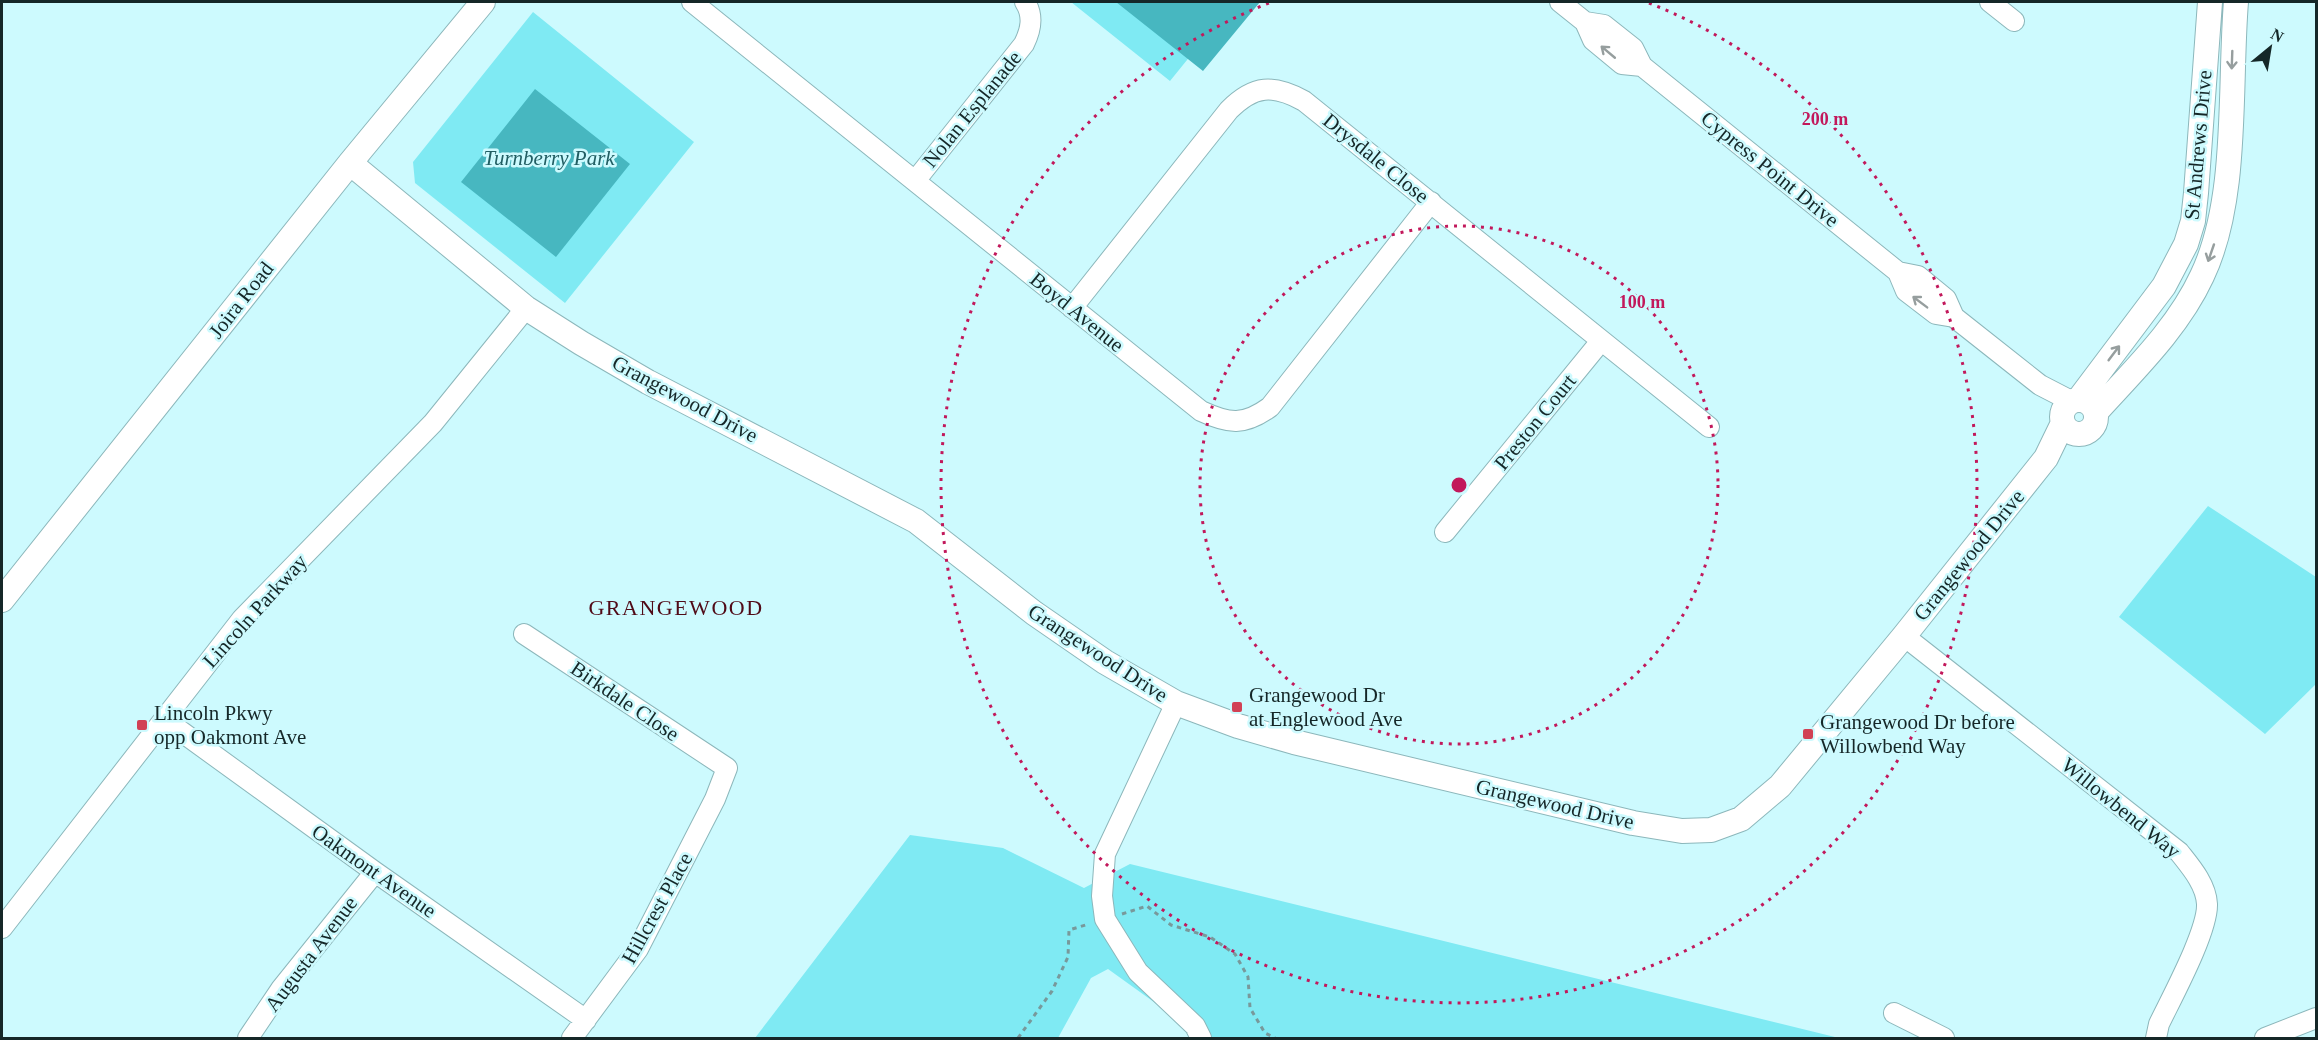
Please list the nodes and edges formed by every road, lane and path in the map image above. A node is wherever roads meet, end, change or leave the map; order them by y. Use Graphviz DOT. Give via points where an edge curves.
graph roads {
  1 [pos="483,2"];
  2 [pos="692,2"];
  3 [pos="1025,2"];
  4 [pos="1560,2"];
  5 [pos="1990,2"];
  6 [pos="2210,2"];
  7 [pos="2236,2"];
  8 [pos="2014,21"];
  9 [pos="350,163"];
  10 [pos="915,180"];
  11 [pos="1431,202"];
  12 [pos="526,308"];
  13 [pos="1072,308"];
  14 [pos="1601,341"];
  15 [pos="2075,414"];
  16 [pos="1709,427"];
  17 [pos="1445,532"];
  18 [pos="2,600"];
  19 [pos="524,634"];
  20 [pos="1904,636"];
  21 [pos="1176,703"];
  22 [pos="165,719"];
  23 [pos="727,768"];
  24 [pos="375,872"];
  25 [pos="2,928"];
  26 [pos="1894,1013"];
  27 [pos="2316,1017"];
  28 [pos="586,1020"];
  29 [pos="248,1038"];
  30 [pos="572,1038"];
  31 [pos="1201,1038"];
  32 [pos="1944,1038"];
  33 [pos="2156,1038"];
  34 [pos="2265,1038"];
  1 -- 9 [label="street, Joira Road"];
  2 -- 10 [label="street, Boyd Avenue"];
  3 -- 10 [label="street, Nolan Esplanade" via="1031,18 1024,44"];
  4 -- 15 [label="street, Cypress Point Drive" via="1585,22 1604,25 1612,31 1633,48 1642,66 1898,272 1918,276 1946,299 1954,317"];
  5 -- 8 [label="street"];
  15 -- 6 [label="street, St Andrews Drive, one-way" via="2164,286 2186,244 2196,194"];
  7 -- 15 [label="street, St Andrews Drive, one-way" via="2225,192 2212,253 2174,323"];
  9 -- 12 [label="street, Grangewood Drive"];
  9 -- 18 [label="street, Joira Road"];
  10 -- 13 [label="street, Boyd Avenue"];
  11 -- 13 [label="street, Drysdale Close" via="1304,101 1289,93 1263,89 1250,93 1229,110"];
  11 -- 13 [label="street, Boyd Avenue" via="1270,407 1255,417 1237,422 1201,411"];
  11 -- 14 [label="street, Drysdale Close"];
  12 -- 21 [label="street, Grangewood Drive" via="648,382 916,521 1078,644"];
  12 -- 22 [label="street, Lincoln Parkway" via="433,423 242,619"];
  14 -- 16 [label="street, Drysdale Close"];
  14 -- 17 [label="street, Preston Court"];
  15 -- 20 [label="street, Grangewood Drive" via="2046,458"];
  19 -- 23 [label="street, Birkdale Close"];
  20 -- 21 [label="street, Grangewood Drive" via="1780,786 1741,819 1711,830 1682,831 1634,823 1294,742"];
  20 -- 33 [label="street, Willowbend Way" via="2179,852 2197,875 2207,903 2202,930"];
  21 -- 31 [label="street" via="1105,854 1101,896 1105,919 1138,972 1195,1026"];
  22 -- 24 [label="street, Oakmont Avenue"];
  22 -- 25 [label="street, Lincoln Parkway"];
  23 -- 28 [label="street, Hillcrest Place" via="638,949"];
  24 -- 28 [label="street, Oakmont Avenue"];
  24 -- 29 [label="street, Augusta Avenue" via="281,989"];
  26 -- 32 [label="street"];
  27 -- 34 [label="street"];
  28 -- 30 [label="street, Hillcrest Place"];
}
